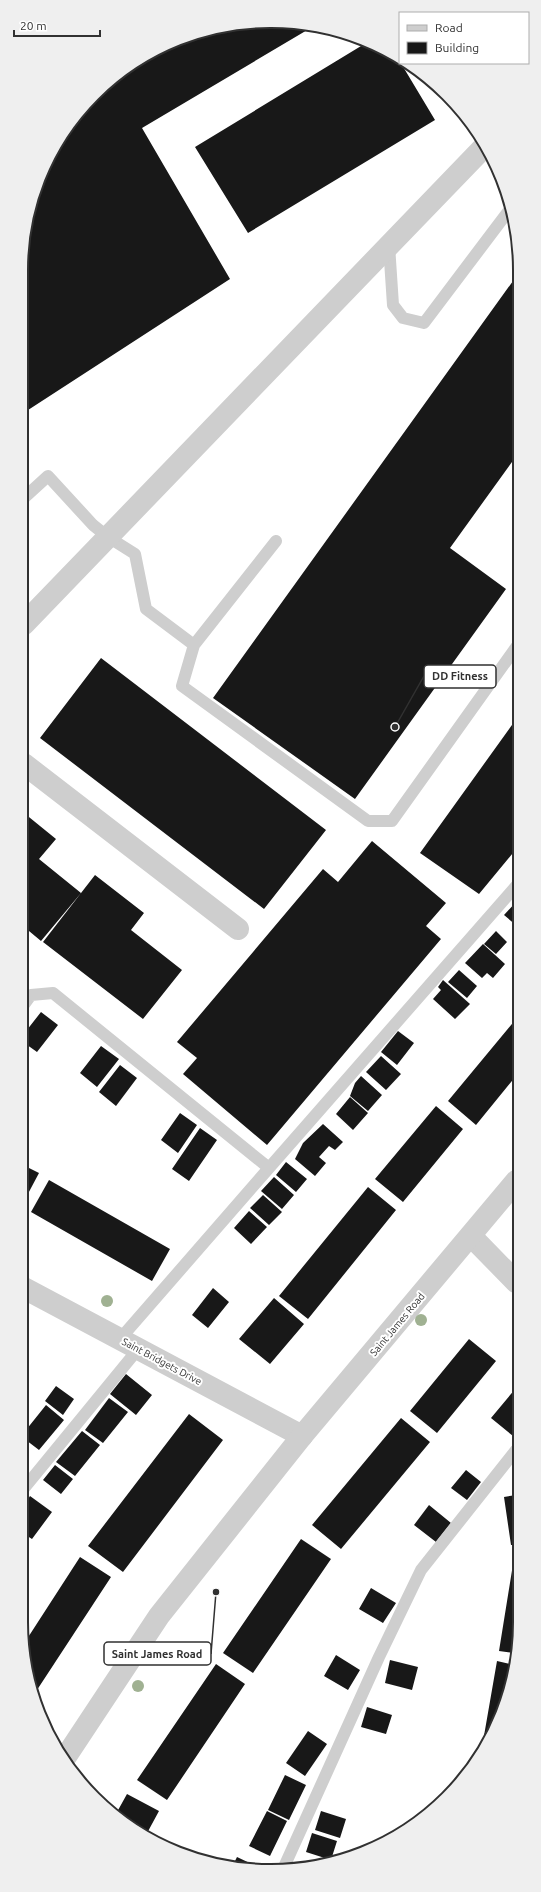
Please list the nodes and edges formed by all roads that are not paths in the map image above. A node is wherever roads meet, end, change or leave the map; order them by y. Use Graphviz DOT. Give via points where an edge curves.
graph roads {
  1 [pos="481,150"];
  2 [pos="506,214"];
  3 [pos="389,246"];
  4 [pos="28,494"];
  5 [pos="108,537"];
  6 [pos="276,541"];
  7 [pos="28,620"];
  8 [pos="194,644"];
  9 [pos="513,652"];
  10 [pos="28,767"];
  11 [pos="513,890"];
  12 [pos="238,929"];
  13 [pos="28,999"];
  14 [pos="269,1168"];
  15 [pos="513,1185"];
  16 [pos="471,1236"];
  17 [pos="513,1279"];
  18 [pos="28,1290"];
  19 [pos="129,1344"];
  20 [pos="302,1436"];
  21 [pos="513,1454"];
  22 [pos="28,1482"];
  23 [pos="68,1754"];
  24 [pos="286,1863"];
  1 -- 3 [label="street"];
  2 -- 3 [label="lane" via="424,323 403,318 393,305"];
  3 -- 5 [label="street"];
  4 -- 5 [label="lane" via="48,476 74,506"];
  5 -- 7 [label="street"];
  5 -- 8 [label="lane" via="135,554 146,609"];
  6 -- 8 [label="lane"];
  8 -- 9 [label="lane" via="182,686 368,821 392,821"];
  10 -- 12 [label="street"];
  11 -- 14 [label="lane"];
  13 -- 14 [label="lane" via="31,995 53,993"];
  14 -- 19 [label="lane"];
  15 -- 16 [label="street, Saint James Road"];
  16 -- 17 [label="street"];
  16 -- 20 [label="street, Saint James Road"];
  18 -- 19 [label="street, Saint Bridgets Drive"];
  19 -- 20 [label="street, Saint Bridgets Drive"];
  19 -- 22 [label="lane"];
  20 -- 23 [label="street, Saint James Road" via="159,1616"];
  21 -- 24 [label="lane" via="421,1570"];
}
